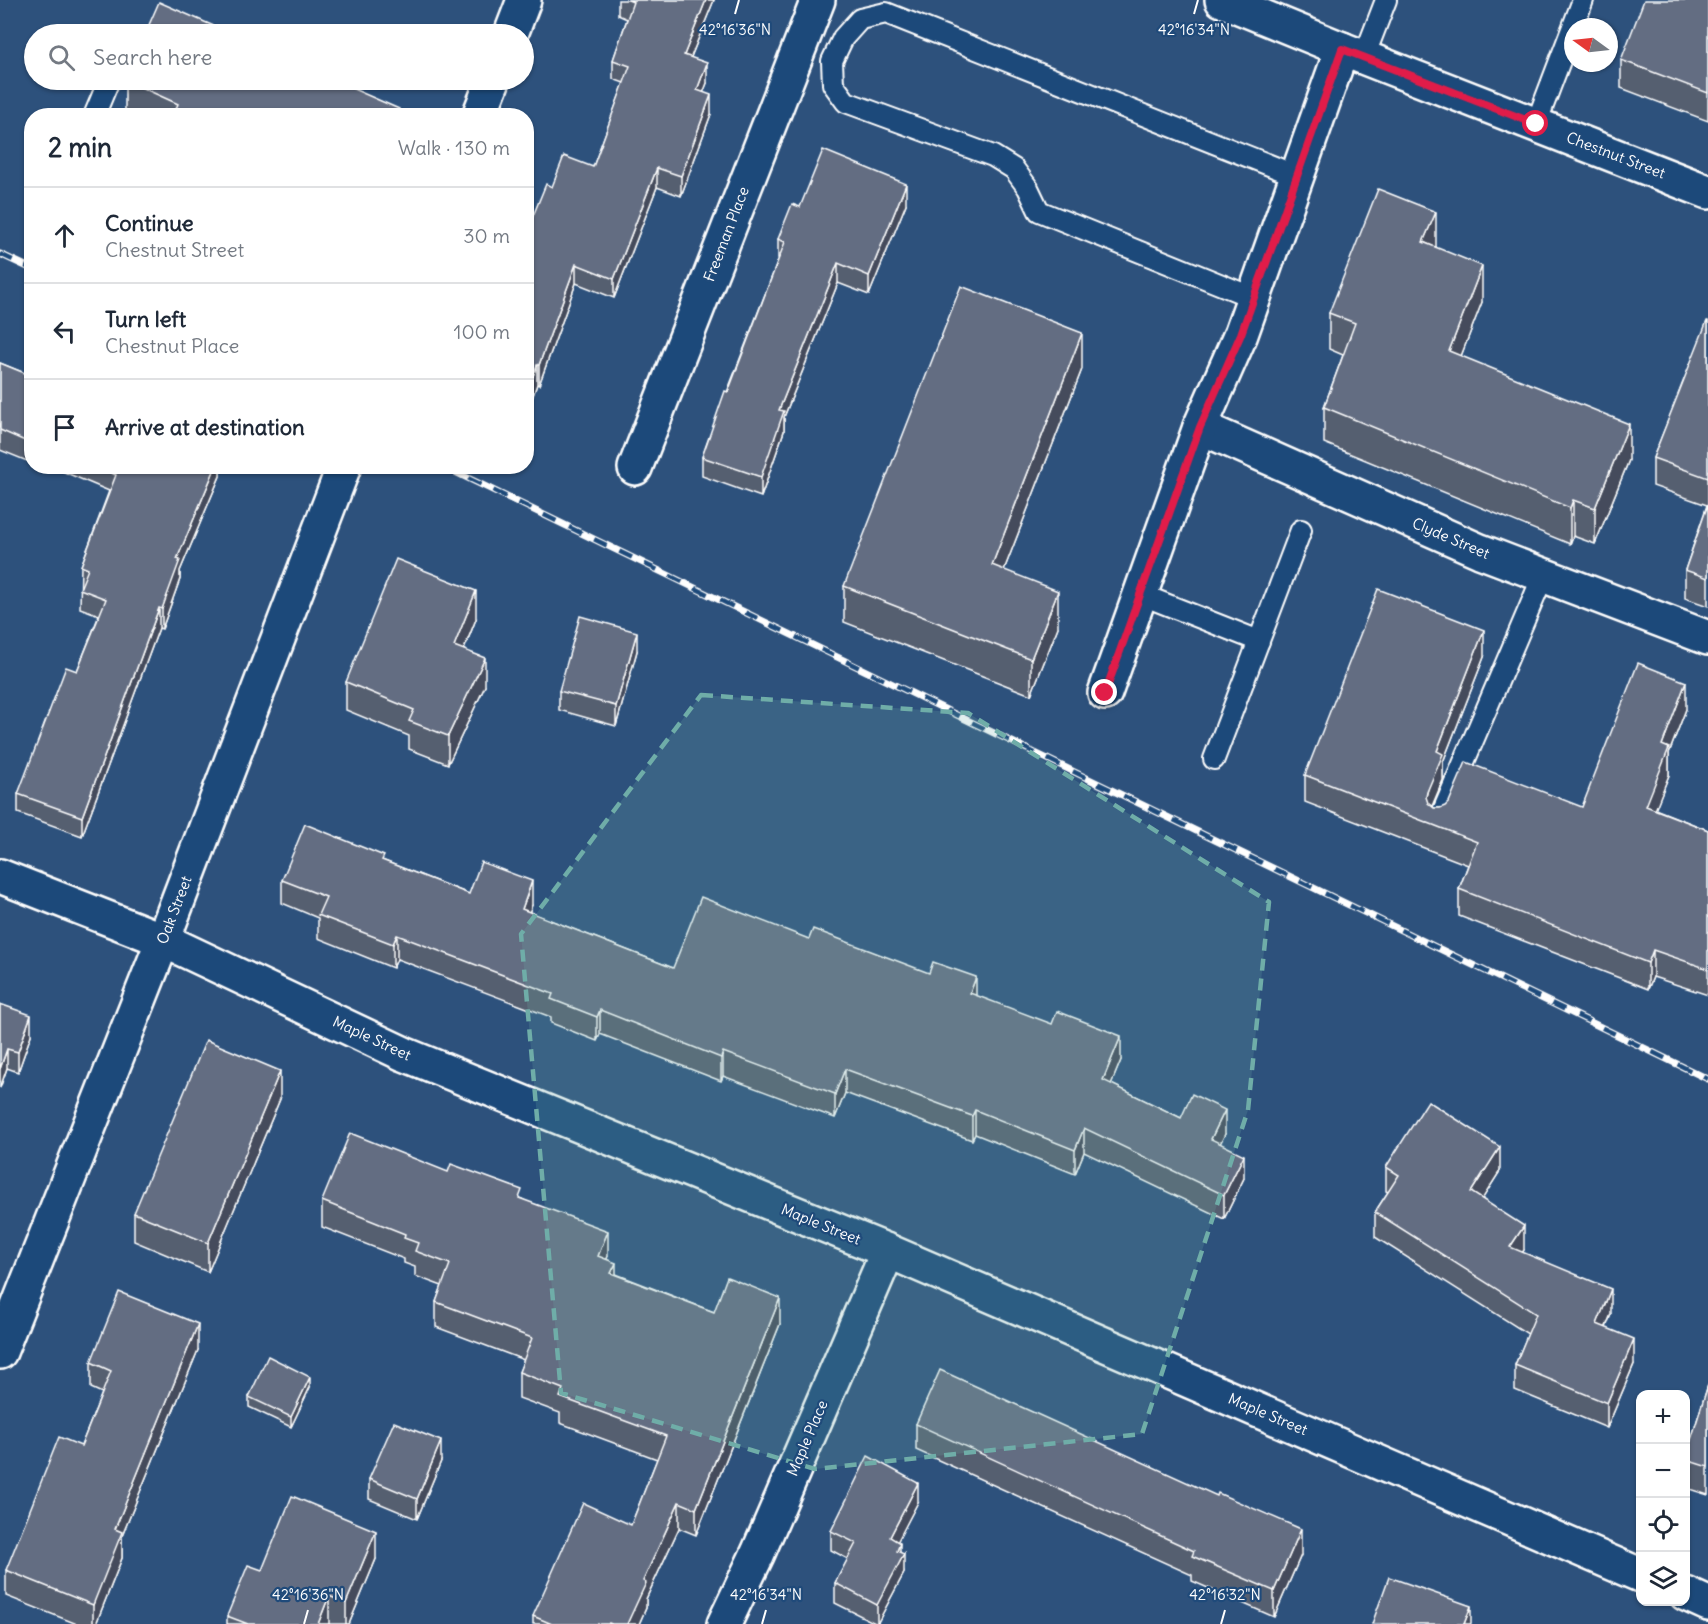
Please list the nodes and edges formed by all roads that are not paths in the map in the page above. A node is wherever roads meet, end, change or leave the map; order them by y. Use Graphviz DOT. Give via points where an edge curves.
graph roads {
  1 [pos="524,0"];
  2 [pos="818,0"];
  3 [pos="1222,0"];
  4 [pos="1386,0"];
  5 [pos="1583,0"];
  6 [pos="515,24"];
  7 [pos="1353,53"];
  8 [pos="105,90"];
  9 [pos="490,90"];
  10 [pos="97,108"];
  11 [pos="482,108"];
  12 [pos="1536,124"];
  13 [pos="1297,176"];
  14 [pos="1708,192"];
  15 [pos="1254,298"];
  16 [pos="1200,427"];
  17 [pos="635,468"];
  18 [pos="341,474"];
  19 [pos="1301,530"];
  20 [pos="1544,576"];
  21 [pos="1140,594"];
  22 [pos="1708,639"];
  23 [pos="1259,640"];
  24 [pos="1105,693"];
  25 [pos="1214,759"];
  26 [pos="1438,823"];
  27 [pos="0,876"];
  28 [pos="163,940"];
  29 [pos="888,1251"];
  30 [pos="0,1352"];
  31 [pos="1636,1573"];
  32 [pos="1690,1596"];
  33 [pos="1708,1604"];
  34 [pos="724,1624"];
  1 -- 6 [label="street"];
  2 -- 17 [label="street, Freeman Place"];
  3 -- 7 [label="street, Chestnut Street"];
  4 -- 7 [label="lane"];
  5 -- 12 [label="lane"];
  7 -- 12 [label="street, Chestnut Street"];
  7 -- 13 [label="street"];
  8 -- 10 [label="lane"];
  9 -- 11 [label="street"];
  12 -- 14 [label="street, Chestnut Street"];
  13 -- 15 [label="street"];
  13 -- 15 [label="lane" via="886,13 860,19 843,38 832,61 834,84 846,102 993,156 1014,169 1039,211"];
  15 -- 16 [label="street"];
  16 -- 20 [label="street, Clyde Street" via="1480,552"];
  16 -- 21 [label="street"];
  18 -- 28 [label="street, Oak Street"];
  19 -- 23 [label="lane"];
  20 -- 22 [label="street, Clyde Street"];
  20 -- 26 [label="lane"];
  21 -- 23 [label="lane"];
  21 -- 24 [label="street"];
  23 -- 25 [label="lane"];
  27 -- 28 [label="street, Maple Street"];
  28 -- 29 [label="street, Maple Street" via="405,1054"];
  28 -- 30 [label="street, Oak Street"];
  29 -- 31 [label="street, Maple Street"];
  29 -- 34 [label="street, Maple Place"];
  32 -- 33 [label="street"];
}
